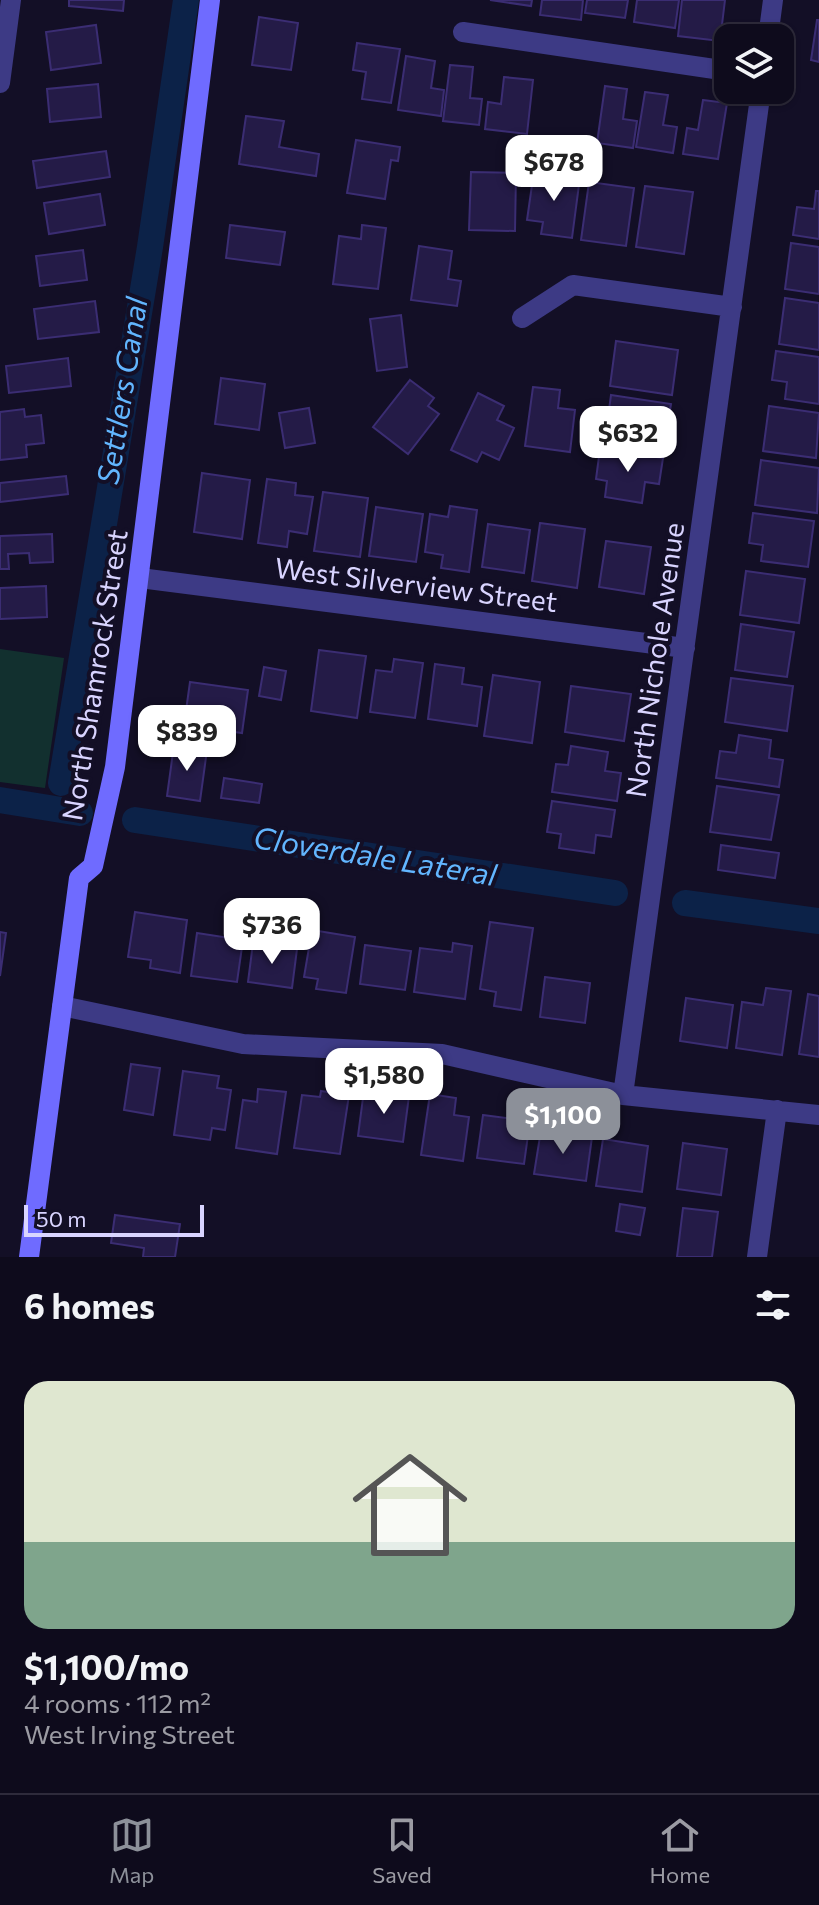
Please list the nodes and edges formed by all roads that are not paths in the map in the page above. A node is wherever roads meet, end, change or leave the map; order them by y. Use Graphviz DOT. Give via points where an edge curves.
graph roads {
  1 [pos="11,0"];
  2 [pos="210,0"];
  3 [pos="773,0"];
  4 [pos="770,24"];
  5 [pos="4,32"];
  6 [pos="463,32"];
  7 [pos="714,69"];
  8 [pos="0,83"];
  9 [pos="759,104"];
  10 [pos="732,307"];
  11 [pos="522,318"];
  12 [pos="140,578"];
  13 [pos="685,648"];
  14 [pos="62,1006"];
  15 [pos="623,1095"];
  16 [pos="777,1110"];
  17 [pos="819,1115"];
  18 [pos="29,1257"];
  19 [pos="757,1257"];
  1 -- 5 [label="street"];
  2 -- 12 [label="street, North Shamrock Street"];
  3 -- 4 [label="street"];
  5 -- 8 [label="street"];
  6 -- 7 [label="street"];
  9 -- 10 [label="street, North Nichole Avenue"];
  10 -- 11 [label="street" via="573,285"];
  10 -- 13 [label="street, North Nichole Avenue"];
  12 -- 13 [label="street, West Silverview Street"];
  12 -- 14 [label="street, North Shamrock Street" via="115,767 93,866 79,878"];
  13 -- 15 [label="street, North Nichole Avenue"];
  14 -- 15 [label="street" via="243,1044 442,1054"];
  14 -- 18 [label="street, North Shamrock Street"];
  15 -- 16 [label="street"];
  16 -- 17 [label="street"];
  16 -- 19 [label="street"];
}
